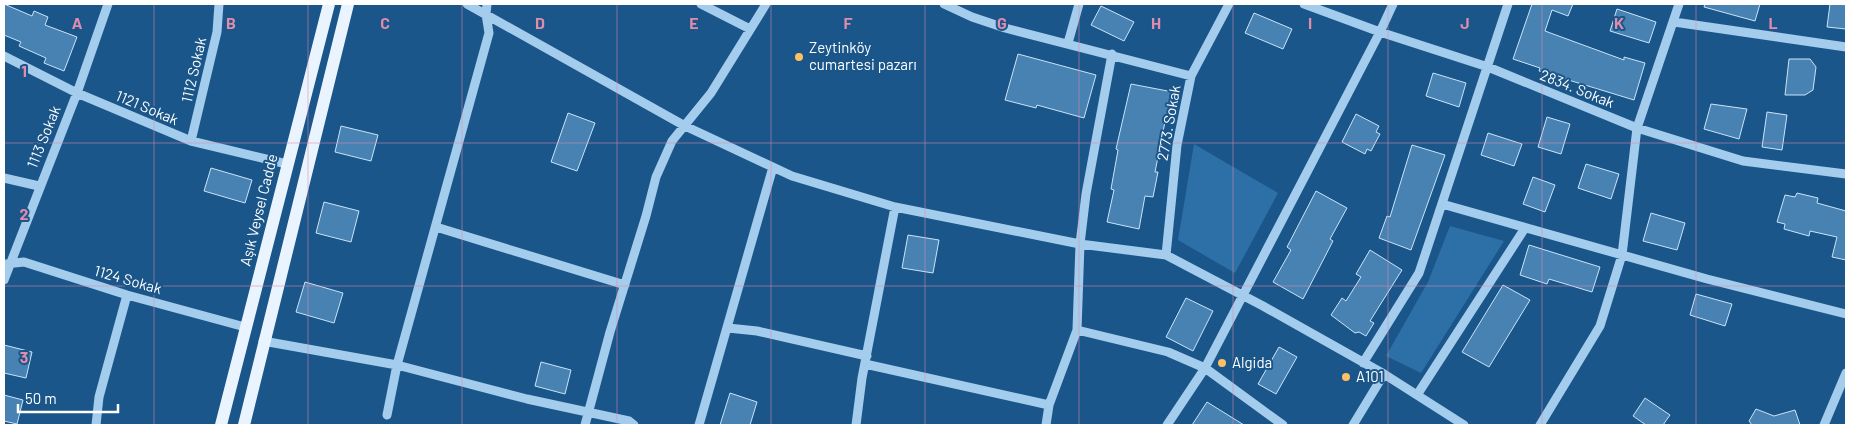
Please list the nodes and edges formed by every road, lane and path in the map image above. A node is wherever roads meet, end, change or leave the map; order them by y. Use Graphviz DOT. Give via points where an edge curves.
graph roads {
  1 [pos="108,4"];
  2 [pos="219,4"];
  3 [pos="329,4"];
  4 [pos="348,4"];
  5 [pos="467,4"];
  6 [pos="488,4"];
  7 [pos="701,4"];
  8 [pos="766,4"];
  9 [pos="944,4"];
  10 [pos="1079,4"];
  11 [pos="1229,4"];
  12 [pos="1304,4"];
  13 [pos="1393,4"];
  14 [pos="1508,4"];
  15 [pos="1679,4"];
  16 [pos="486,14"];
  17 [pos="1674,22"];
  18 [pos="750,29"];
  19 [pos="1380,32"];
  20 [pos="1068,43"];
  21 [pos="1846,47"];
  22 [pos="1112,54"];
  23 [pos="4,56"];
  24 [pos="1488,67"];
  25 [pos="1191,76"];
  26 [pos="77,93"];
  27 [pos="685,126"];
  28 [pos="1637,128"];
  29 [pos="191,141"];
  30 [pos="287,164"];
  31 [pos="773,167"];
  32 [pos="1846,174"];
  33 [pos="4,178"];
  34 [pos="39,186"];
  35 [pos="1442,204"];
  36 [pos="896,207"];
  37 [pos="436,227"];
  38 [pos="1525,228"];
  39 [pos="1080,244"];
  40 [pos="1166,255"];
  41 [pos="1622,255"];
  42 [pos="6,264"];
  43 [pos="4,280"];
  44 [pos="625,285"];
  45 [pos="1242,294"];
  46 [pos="128,295"];
  47 [pos="1846,314"];
  48 [pos="246,327"];
  49 [pos="728,328"];
  50 [pos="1077,330"];
  51 [pos="263,340"];
  52 [pos="866,360"];
  53 [pos="1363,363"];
  54 [pos="397,365"];
  55 [pos="1205,368"];
  56 [pos="1846,373"];
  57 [pos="1384,374"];
  58 [pos="1416,395"];
  59 [pos="1049,405"];
  60 [pos="588,412"];
  61 [pos="387,415"];
  62 [pos="96,425"];
  63 [pos="221,425"];
  64 [pos="244,425"];
  65 [pos="585,425"];
  66 [pos="634,425"];
  67 [pos="699,425"];
  68 [pos="856,425"];
  69 [pos="1046,425"];
  70 [pos="1167,425"];
  71 [pos="1283,425"];
  72 [pos="1353,425"];
  73 [pos="1464,425"];
  74 [pos="1540,425"];
  75 [pos="1824,425"];
  1 -- 26 [label="street, 1113 Sokak"];
  2 -- 29 [label="street, 1112 Sokak" via="218,32"];
  3 -- 30 [label="main road, Aşık Veysel Cadde"];
  4 -- 51 [label="main road"];
  5 -- 16 [label="street"];
  6 -- 16 [label="street"];
  7 -- 18 [label="street"];
  8 -- 18 [label="street"];
  9 -- 20 [label="street" via="997,25"];
  10 -- 20 [label="street"];
  11 -- 25 [label="street, 2773. Sokak"];
  12 -- 19 [label="street, 2834. Sokak"];
  13 -- 19 [label="street"];
  14 -- 24 [label="street"];
  15 -- 17 [label="street"];
  16 -- 27 [label="street"];
  16 -- 37 [label="street" via="489,33"];
  17 -- 21 [label="street"];
  17 -- 28 [label="street"];
  18 -- 27 [label="street" via="711,94"];
  19 -- 24 [label="street, 2834. Sokak"];
  19 -- 45 [label="street"];
  20 -- 22 [label="street"];
  22 -- 25 [label="street"];
  22 -- 39 [label="street"];
  23 -- 26 [label="street, 1121 Sokak"];
  24 -- 28 [label="street, 2834. Sokak"];
  24 -- 35 [label="street"];
  25 -- 40 [label="street, 2773. Sokak" via="1177,145"];
  26 -- 29 [label="street, 1121 Sokak"];
  26 -- 34 [label="street, 1113 Sokak"];
  27 -- 31 [label="street"];
  27 -- 44 [label="street" via="672,140 656,177"];
  28 -- 32 [label="street, 2834. Sokak" via="1743,162"];
  28 -- 41 [label="street"];
  29 -- 30 [label="street, 1121 Sokak"];
  30 -- 48 [label="main road, Aşık Veysel Cadde"];
  31 -- 36 [label="street" via="792,176"];
  31 -- 49 [label="street"];
  33 -- 34 [label="street"];
  34 -- 42 [label="street, 1113 Sokak"];
  35 -- 38 [label="street"];
  35 -- 53 [label="street" via="1419,273"];
  36 -- 39 [label="street"];
  36 -- 52 [label="street"];
  37 -- 44 [label="street"];
  37 -- 54 [label="street"];
  38 -- 41 [label="street"];
  38 -- 58 [label="street"];
  39 -- 40 [label="street"];
  39 -- 50 [label="street"];
  40 -- 45 [label="street"];
  41 -- 47 [label="street"];
  41 -- 74 [label="street" via="1600,326"];
  42 -- 43 [label="street, 1113 Sokak"];
  42 -- 46 [label="street, 1124 Sokak" via="24,262"];
  44 -- 60 [label="street"];
  45 -- 53 [label="street"];
  45 -- 55 [label="street"];
  46 -- 48 [label="street, 1124 Sokak"];
  46 -- 62 [label="street" via="99,396"];
  48 -- 63 [label="main road, Aşık Veysel Cadde"];
  49 -- 52 [label="street" via="757,331"];
  49 -- 67 [label="street"];
  50 -- 55 [label="street" via="1168,352"];
  50 -- 59 [label="street"];
  51 -- 54 [label="street"];
  51 -- 64 [label="main road"];
  52 -- 59 [label="street"];
  52 -- 68 [label="street"];
  53 -- 57 [label="street"];
  54 -- 60 [label="street"];
  54 -- 61 [label="street"];
  55 -- 70 [label="street"];
  55 -- 71 [label="street"];
  56 -- 75 [label="street"];
  57 -- 58 [label="street"];
  57 -- 72 [label="street"];
  58 -- 73 [label="street"];
  59 -- 69 [label="street"];
  60 -- 65 [label="street"];
  60 -- 66 [label="street" via="629,420"];
}
